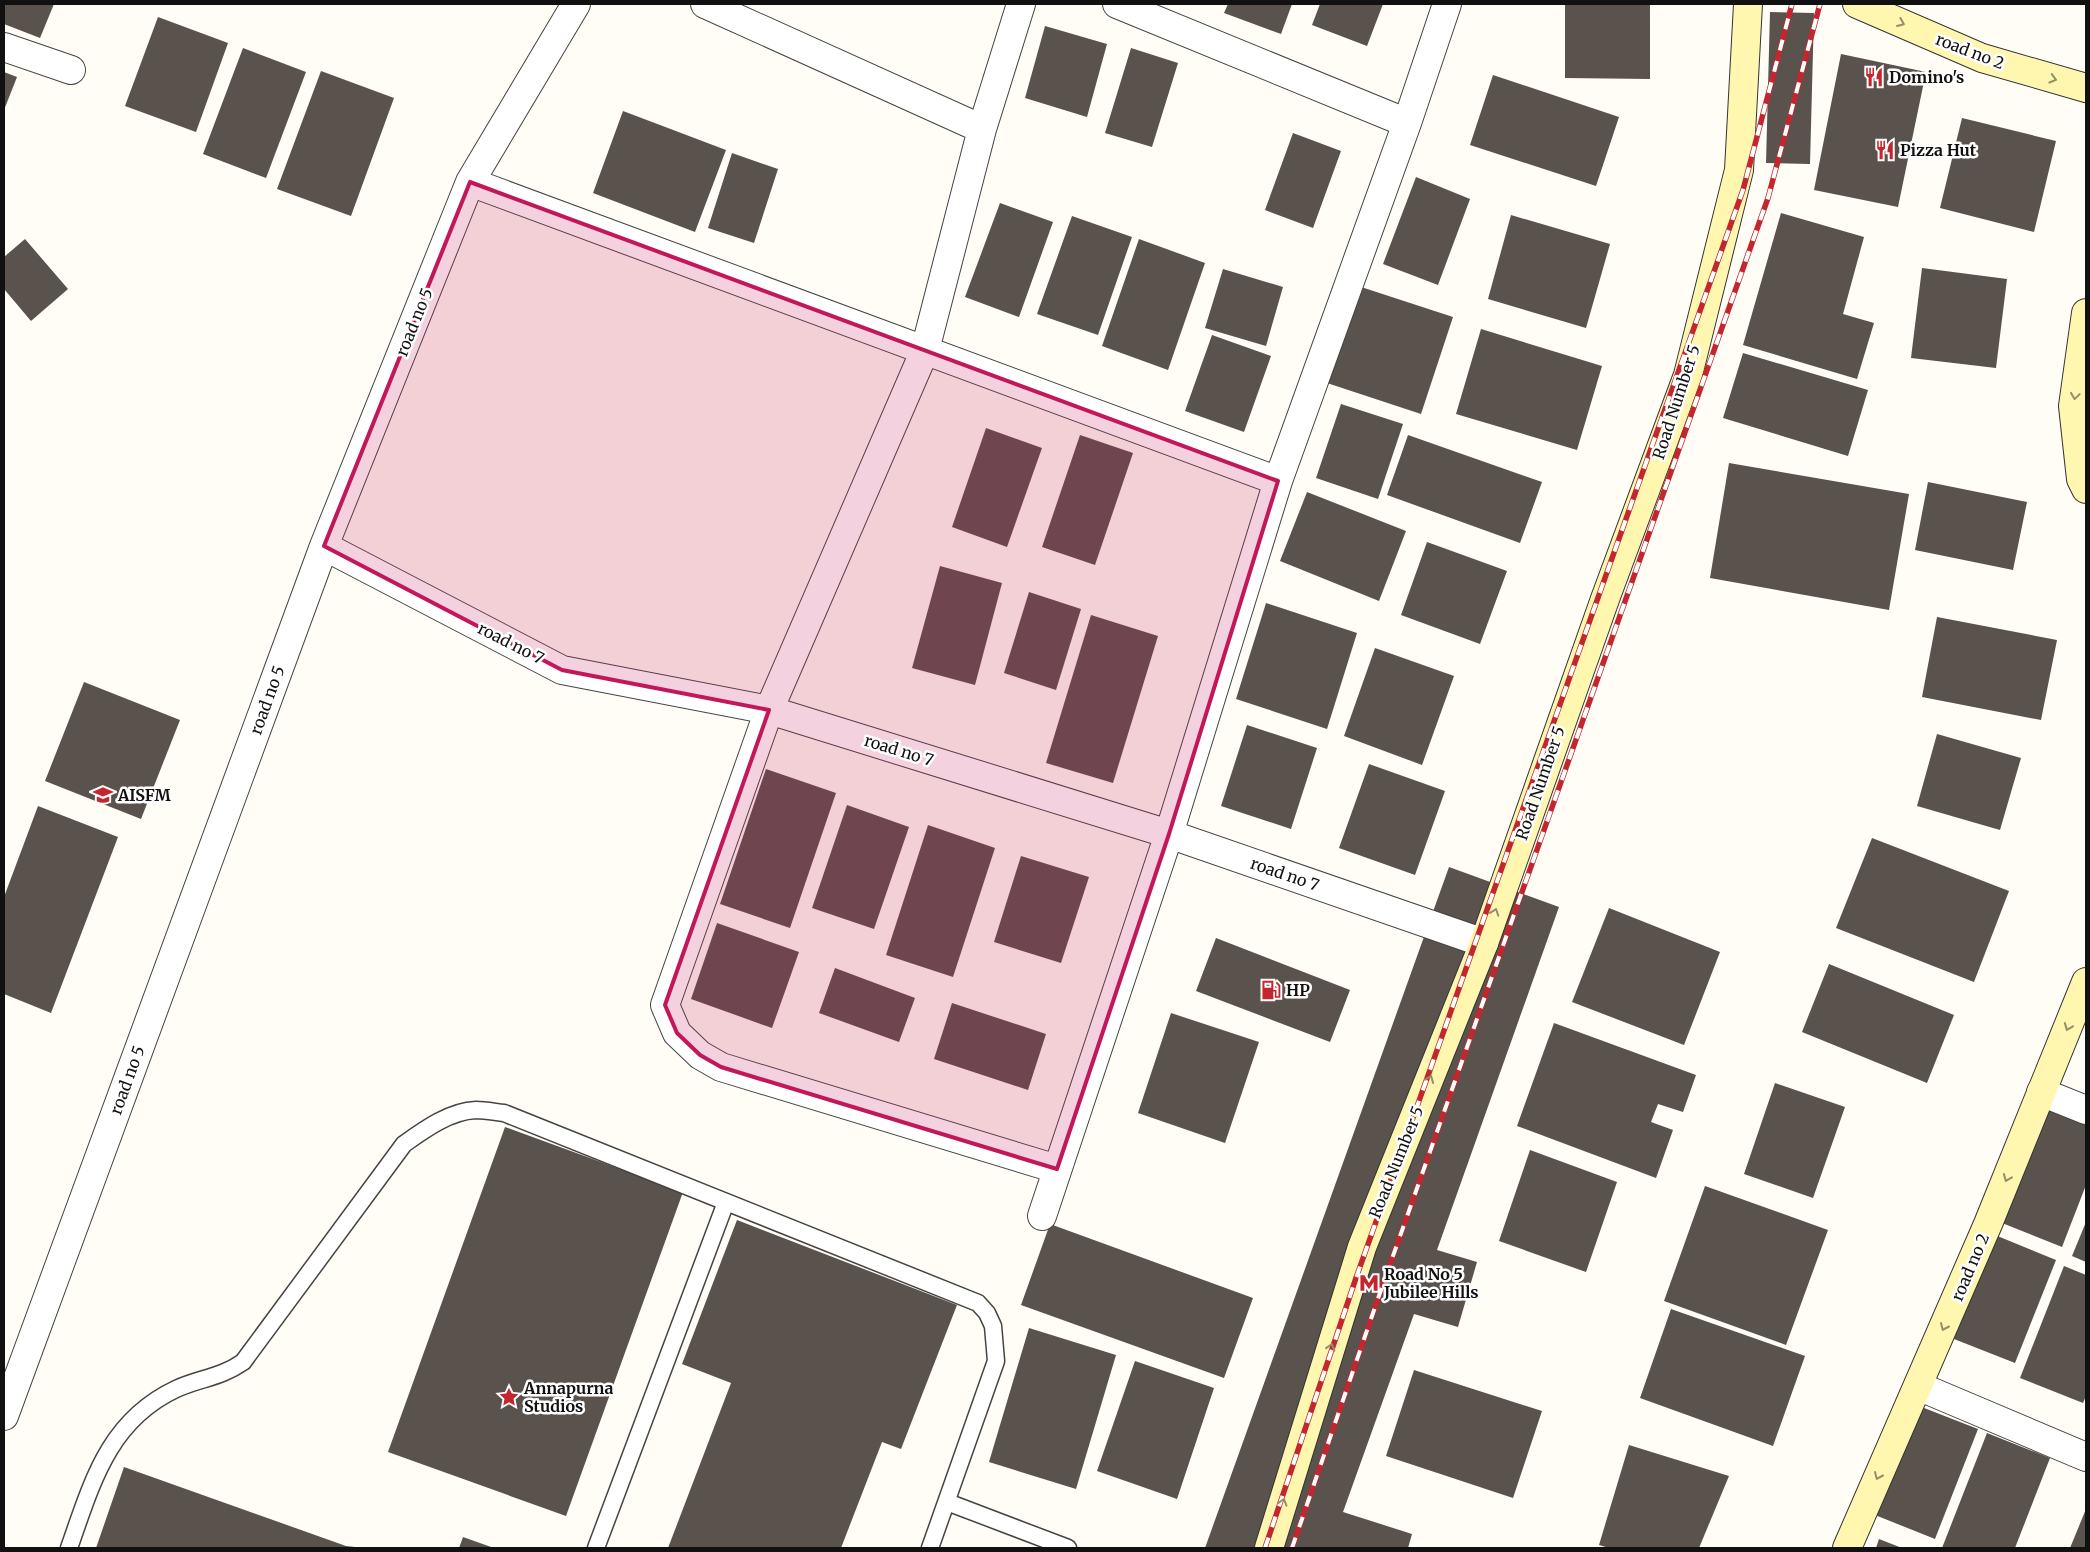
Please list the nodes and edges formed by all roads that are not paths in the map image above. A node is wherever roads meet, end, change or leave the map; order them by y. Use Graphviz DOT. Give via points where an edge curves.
graph roads {
  1 [pos="576,4"];
  2 [pos="705,4"];
  3 [pos="1021,4"];
  4 [pos="1118,4"];
  5 [pos="1447,4"];
  6 [pos="1748,4"];
  7 [pos="1856,4"];
  8 [pos="4,47"];
  9 [pos="71,70"];
  10 [pos="2086,88"];
  11 [pos="1407,123"];
  12 [pos="982,129"];
  13 [pos="470,182"];
  14 [pos="2086,313"];
  15 [pos="925,350"];
  16 [pos="1278,481"];
  17 [pos="2086,489"];
  18 [pos="324,546"];
  19 [pos="769,710"];
  20 [pos="1169,834"];
  21 [pos="1484,943"];
  22 [pos="2086,982"];
  23 [pos="2041,1092"];
  24 [pos="2086,1110"];
  25 [pos="1057,1169"];
  26 [pos="726,1202"];
  27 [pos="1042,1216"];
  28 [pos="1918,1386"];
  29 [pos="4,1416"];
  30 [pos="2086,1457"];
  31 [pos="947,1502"];
  32 [pos="69,1548"];
  33 [pos="596,1548"];
  34 [pos="930,1548"];
  35 [pos="1068,1548"];
  36 [pos="1269,1548"];
  37 [pos="1846,1548"];
  1 -- 13 [label="street, road no 5"];
  2 -- 12 [label="street"];
  3 -- 12 [label="street"];
  4 -- 11 [label="street"];
  5 -- 11 [label="street"];
  21 -- 6 [label="main road, Road Number 5, one-way" via="1605,598 1688,375 1739,170"];
  7 -- 10 [label="main road, road no 2, one-way" via="1982,58"];
  8 -- 9 [label="street"];
  11 -- 16 [label="street"];
  12 -- 15 [label="street"];
  13 -- 15 [label="street"];
  13 -- 18 [label="street, road no 5"];
  14 -- 17 [label="main road, one-way" via="2073,406 2081,479"];
  15 -- 16 [label="street"];
  15 -- 19 [label="street"];
  16 -- 20 [label="street"];
  18 -- 19 [label="street, road no 7" via="562,670"];
  18 -- 29 [label="street, road no 5"];
  19 -- 20 [label="street, road no 7"];
  19 -- 25 [label="street" via="665,1006 677,1033 700,1055 721,1067"];
  20 -- 21 [label="street, road no 7"];
  20 -- 25 [label="street"];
  36 -- 21 [label="main road, Road Number 5, one-way" via="1362,1247"];
  22 -- 23 [label="main road, road no 2, one-way"];
  23 -- 24 [label="street"];
  23 -- 28 [label="main road, road no 2, one-way"];
  25 -- 27 [label="street"];
  26 -- 31 [label="lane" via="978,1303 987,1312 993,1326 996,1361"];
  26 -- 32 [label="lane" via="504,1113 476,1110 451,1116 427,1128 404,1144 243,1362 226,1373 176,1389 139,1412 118,1434 95,1474"];
  26 -- 33 [label="lane"];
  28 -- 30 [label="street"];
  28 -- 37 [label="main road, road no 2, one-way"];
  31 -- 34 [label="lane"];
  31 -- 35 [label="lane"];
}
